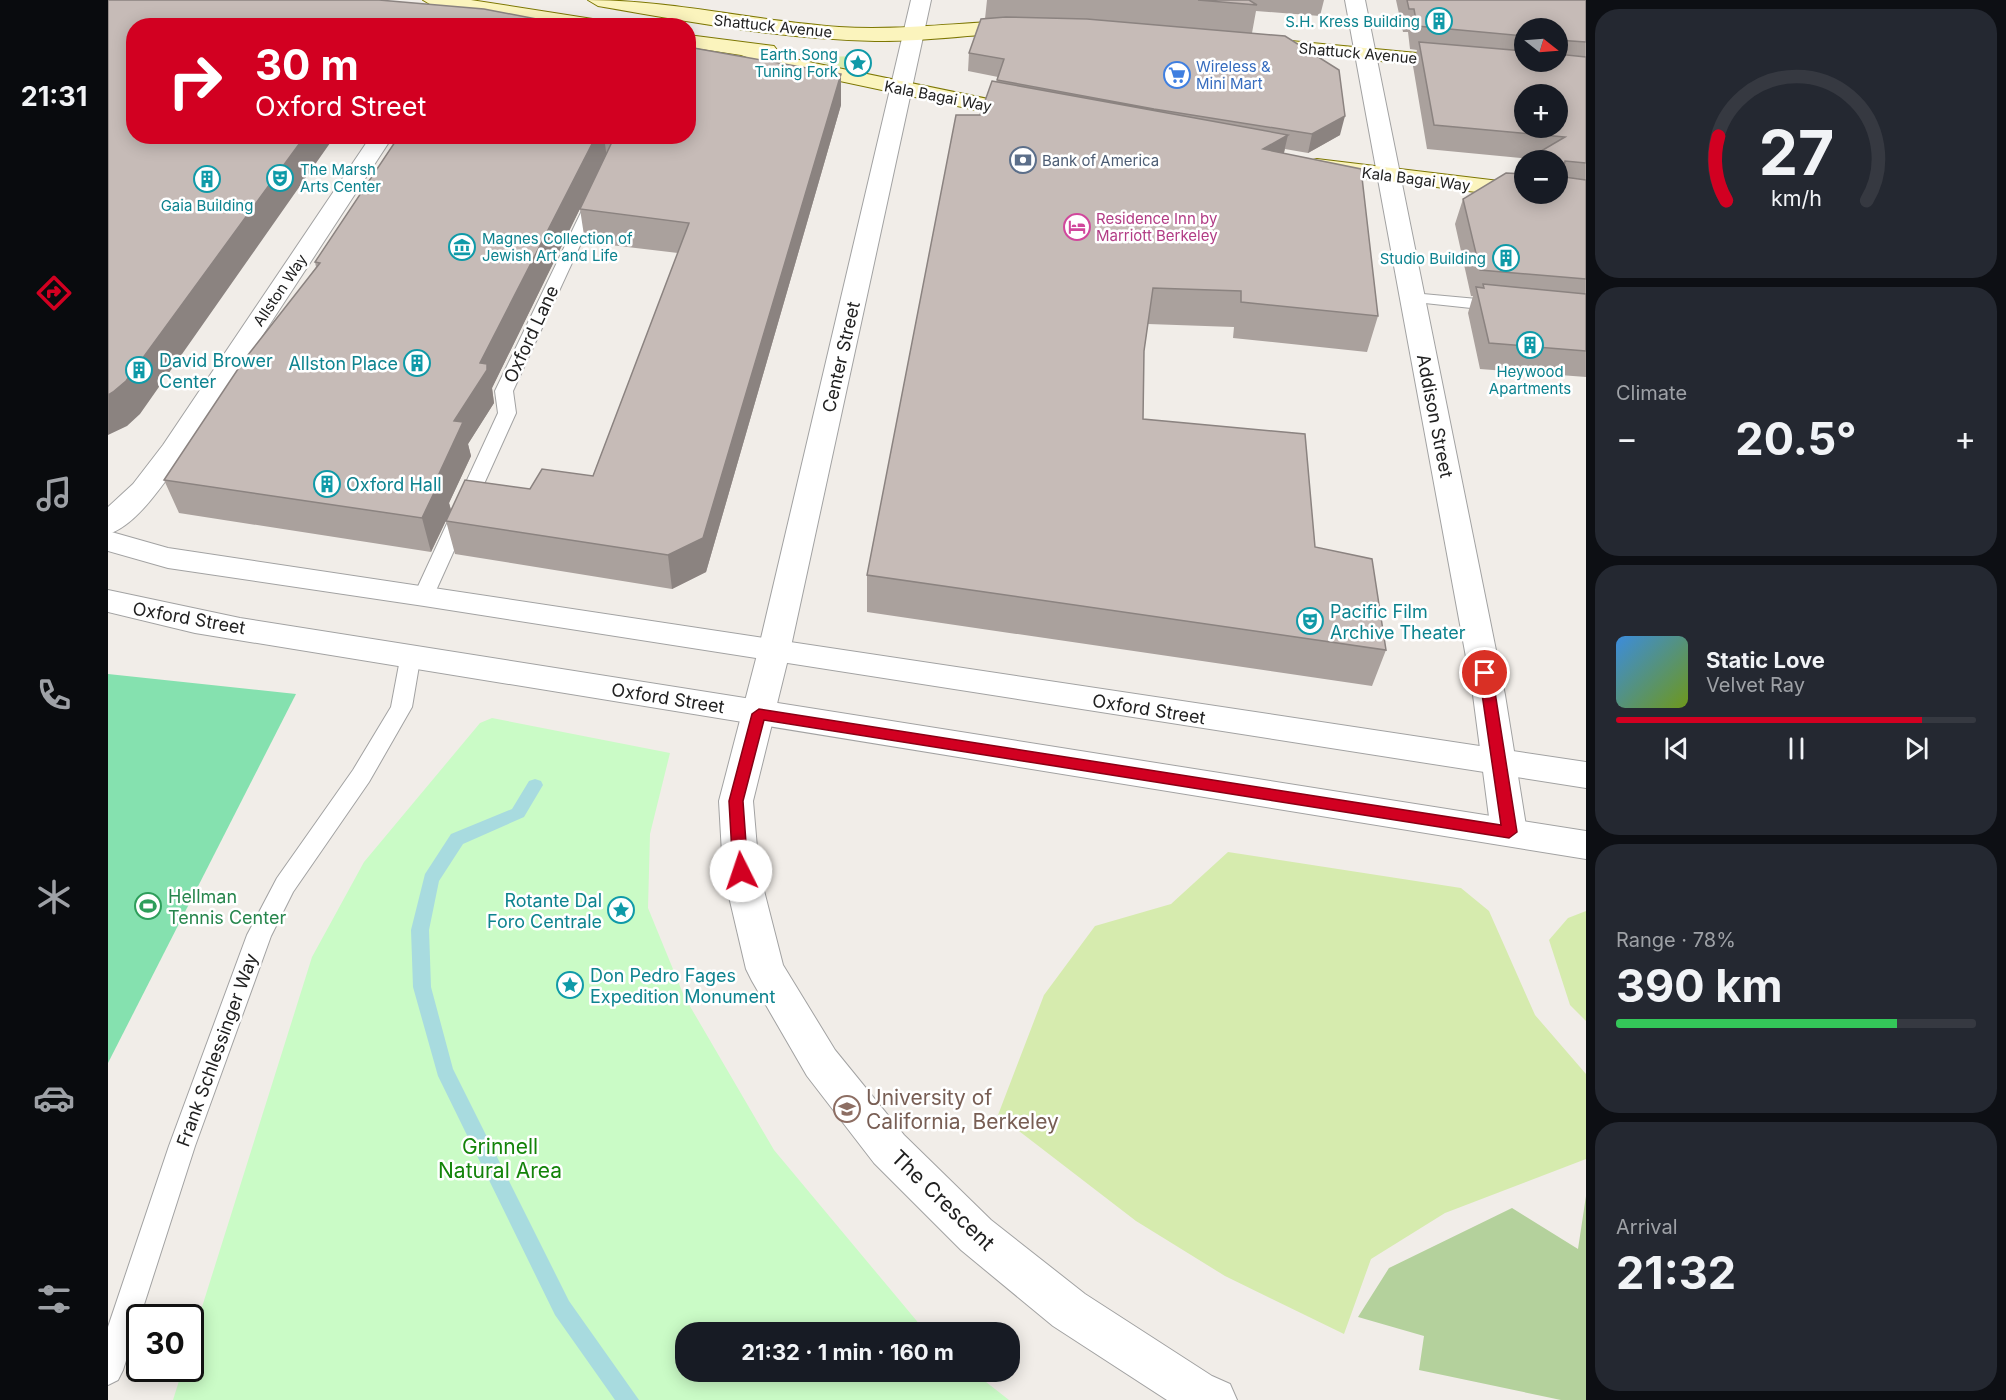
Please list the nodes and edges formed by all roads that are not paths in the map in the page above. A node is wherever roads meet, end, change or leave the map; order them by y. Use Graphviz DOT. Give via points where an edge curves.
graph roads {
  1 [pos="433,0"];
  2 [pos="598,0"];
  3 [pos="921,0"];
  4 [pos="1355,0"];
  5 [pos="470,2"];
  6 [pos="462,18"];
  7 [pos="556,18"];
  8 [pos="1038,27"];
  9 [pos="914,35"];
  10 [pos="696,42"];
  11 [pos="1243,42"];
  12 [pos="745,50"];
  13 [pos="1366,54"];
  14 [pos="1480,64"];
  15 [pos="902,90"];
  16 [pos="1047,117"];
  17 [pos="377,144"];
  18 [pos="1297,163"];
  19 [pos="1389,176"];
  20 [pos="600,187"];
  21 [pos="1514,189"];
  22 [pos="1412,298"];
  23 [pos="1516,307"];
  24 [pos="108,524"];
  25 [pos="108,541"];
  26 [pos="424,595"];
  27 [pos="108,601"];
  28 [pos="774,651"];
  29 [pos="411,654"];
  30 [pos="759,714"];
  31 [pos="1499,762"];
  32 [pos="1586,775"];
  33 [pos="1509,832"];
  34 [pos="1586,845"];
  35 [pos="108,1370"];
  36 [pos="1214,1400"];
  1 -- 5 [label="main road"];
  2 -- 9 [label="main road, Shattuck Avenue" via="788,30"];
  3 -- 9 [label="street, Center Street"];
  4 -- 13 [label="street, Addison Street"];
  5 -- 6 [label="street"];
  5 -- 7 [label="main road"];
  8 -- 9 [label="main road, Shattuck Avenue"];
  9 -- 12 [label="main road, Shattuck Avenue" via="862,47"];
  9 -- 15 [label="street, Center Street"];
  10 -- 12 [label="main road, Shattuck Avenue"];
  11 -- 13 [label="main road, Shattuck Avenue"];
  12 -- 15 [label="main road, Kala Bagai Way" via="774,61"];
  13 -- 14 [label="main road, Shattuck Avenue"];
  13 -- 19 [label="street, Addison Street"];
  15 -- 16 [label="main road, Kala Bagai Way"];
  15 -- 28 [label="street, Center Street"];
  17 -- 24 [label="street, Allston Way" via="174,451 143,491"];
  18 -- 19 [label="main road, Kala Bagai Way"];
  19 -- 21 [label="main road, Kala Bagai Way"];
  19 -- 22 [label="street, Addison Street"];
  20 -- 26 [label="lane, Oxford Lane" via="504,391 507,413"];
  22 -- 23 [label="lane"];
  22 -- 31 [label="street, Addison Street"];
  25 -- 26 [label="street, Oxford Street" via="168,558"];
  26 -- 28 [label="street, Oxford Street"];
  27 -- 29 [label="street, Oxford Street" via="210,623"];
  28 -- 30 [label="street, Center Street"];
  28 -- 31 [label="street, Oxford Street"];
  29 -- 30 [label="street, Oxford Street" via="462,666"];
  29 -- 35 [label="lane, Frank Schlessinger Way" via="402,707 361,776 285,885 259,935 182,1146"];
  30 -- 33 [label="street, Oxford Street"];
  30 -- 36 [label="street, The Crescent" via="736,801 741,871 765,969 821,1063 889,1149 976,1235 1069,1310"];
  31 -- 32 [label="street, Oxford Street"];
  31 -- 33 [label="street, Addison Street"];
  33 -- 34 [label="street, Oxford Street"];
}
